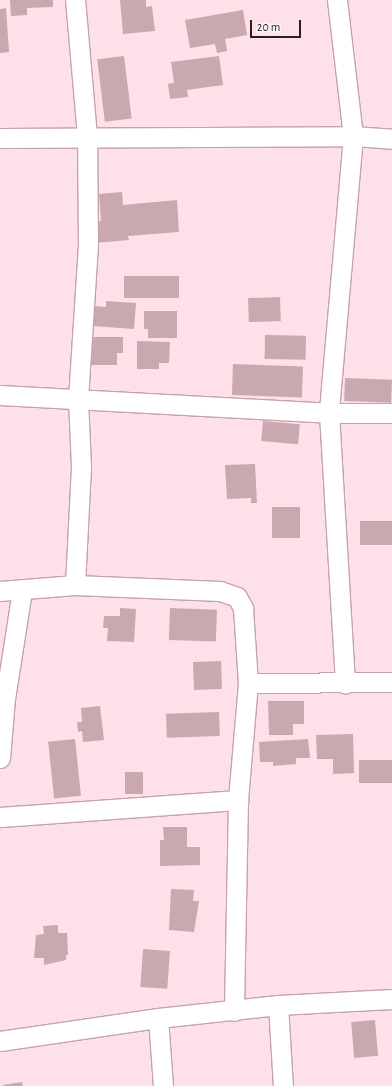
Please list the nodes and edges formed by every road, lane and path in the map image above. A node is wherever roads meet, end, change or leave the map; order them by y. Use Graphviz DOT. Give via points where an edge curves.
graph roads {
  1 [pos="75,0"];
  2 [pos="337,0"];
  3 [pos="87,136"];
  4 [pos="353,136"];
  5 [pos="0,138"];
  6 [pos="392,139"];
  7 [pos="0,395"];
  8 [pos="78,399"];
  9 [pos="329,413"];
  10 [pos="392,413"];
  11 [pos="75,585"];
  12 [pos="22,590"];
  13 [pos="0,591"];
  14 [pos="392,682"];
  15 [pos="248,683"];
  16 [pos="345,684"];
  17 [pos="0,758"];
  18 [pos="238,800"];
  19 [pos="0,816"];
  20 [pos="392,999"];
  21 [pos="278,1005"];
  22 [pos="234,1011"];
  23 [pos="158,1018"];
  24 [pos="0,1041"];
  25 [pos="163,1086"];
  26 [pos="283,1086"];
  1 -- 3 [label="street"];
  2 -- 4 [label="street"];
  3 -- 4 [label="street"];
  3 -- 5 [label="street"];
  3 -- 8 [label="street" via="88,246"];
  4 -- 6 [label="street"];
  4 -- 9 [label="street"];
  7 -- 8 [label="street"];
  8 -- 9 [label="street"];
  8 -- 11 [label="street" via="81,466"];
  9 -- 10 [label="street"];
  9 -- 16 [label="street"];
  11 -- 12 [label="street"];
  11 -- 15 [label="street" via="220,591 237,597 243,608"];
  12 -- 13 [label="street"];
  12 -- 17 [label="street" via="4,699"];
  14 -- 16 [label="street"];
  15 -- 16 [label="street"];
  15 -- 18 [label="street"];
  18 -- 19 [label="street"];
  18 -- 22 [label="street"];
  20 -- 21 [label="street"];
  21 -- 22 [label="street"];
  21 -- 26 [label="street"];
  22 -- 23 [label="street"];
  23 -- 24 [label="street"];
  23 -- 25 [label="street"];
}
